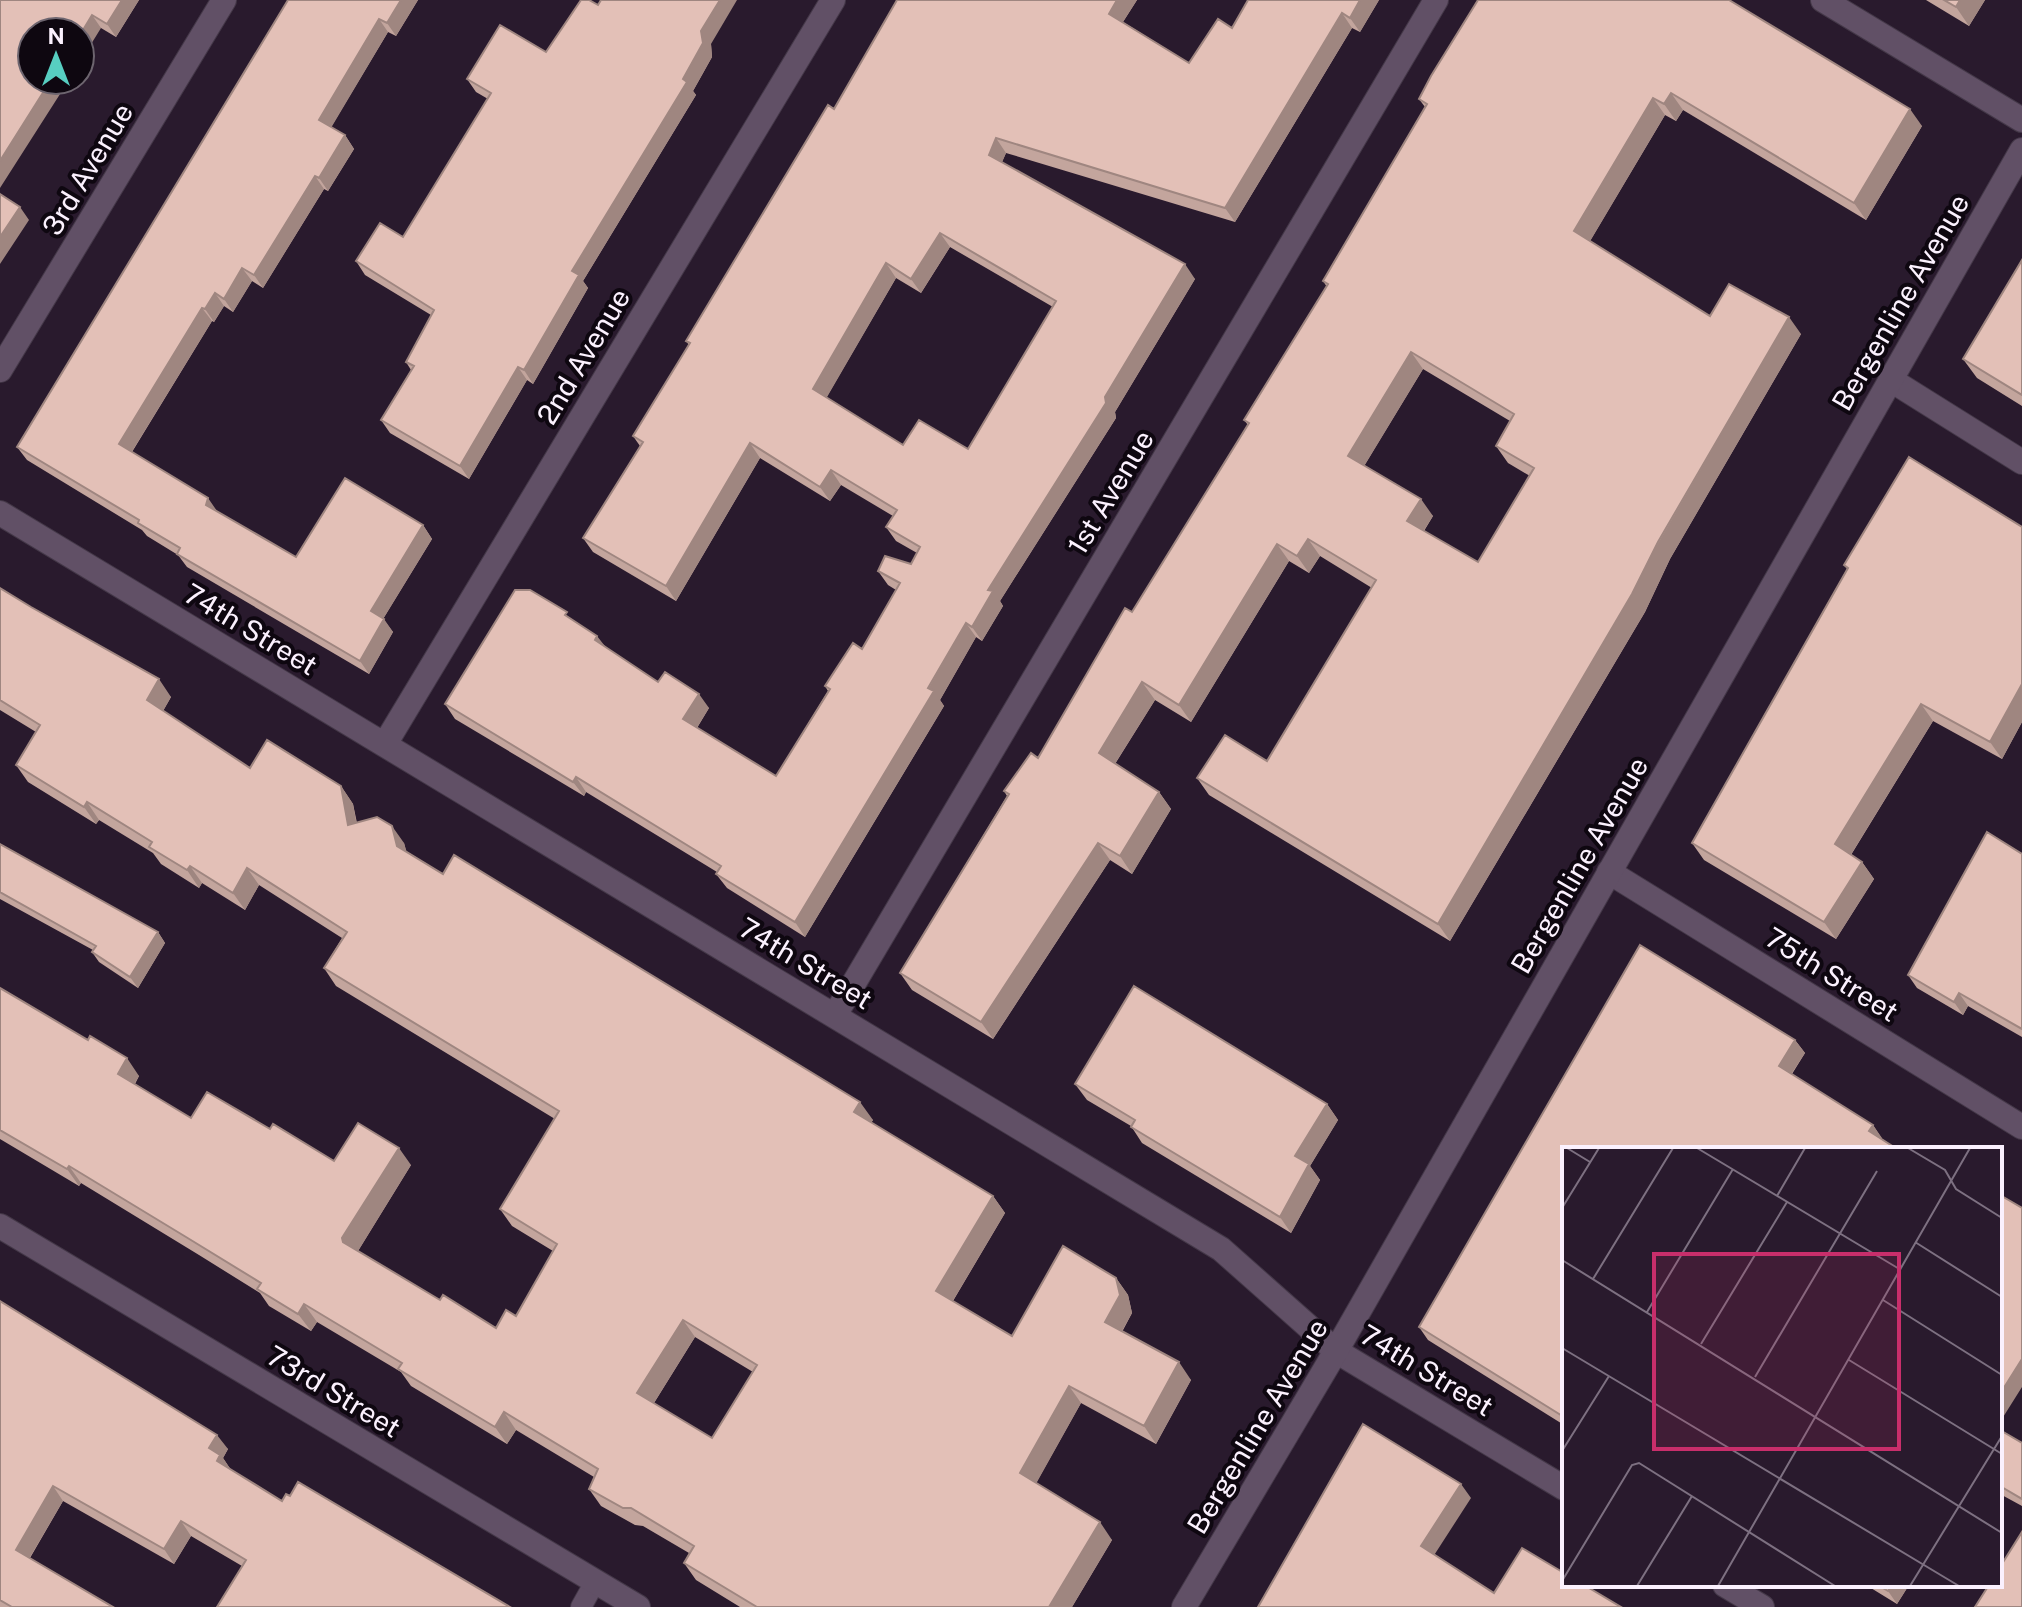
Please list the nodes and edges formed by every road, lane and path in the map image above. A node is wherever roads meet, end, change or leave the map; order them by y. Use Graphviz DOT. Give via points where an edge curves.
graph roads {
  1 [pos="224,0"];
  2 [pos="833,0"];
  3 [pos="1436,0"];
  4 [pos="1823,0"];
  5 [pos="2022,120"];
  6 [pos="2022,150"];
  7 [pos="0,370"];
  8 [pos="1891,380"];
  9 [pos="2022,462"];
  10 [pos="0,513"];
  11 [pos="385,744"];
  12 [pos="1609,872"];
  13 [pos="835,1015"];
  14 [pos="2022,1127"];
  15 [pos="0,1226"];
  16 [pos="1336,1351"];
  17 [pos="1562,1487"];
  18 [pos="595,1582"];
  19 [pos="1728,1587"];
  20 [pos="581,1607"];
  21 [pos="638,1607"];
  22 [pos="1184,1607"];
  23 [pos="1762,1607"];
  1 -- 7 [label="street, 3rd Avenue"];
  2 -- 11 [label="street, 2nd Avenue"];
  3 -- 13 [label="street, 1st Avenue"];
  4 -- 5 [label="street"];
  6 -- 8 [label="street, Bergenline Avenue"];
  8 -- 9 [label="street"];
  8 -- 12 [label="street, Bergenline Avenue"];
  10 -- 11 [label="street, 74th Street"];
  11 -- 13 [label="street, 74th Street"];
  12 -- 14 [label="street, 75th Street"];
  12 -- 16 [label="street, Bergenline Avenue"];
  13 -- 16 [label="street, 74th Street" via="1221,1249"];
  15 -- 18 [label="street, 73rd Street"];
  16 -- 17 [label="street, 74th Street"];
  16 -- 22 [label="street, Bergenline Avenue"];
  18 -- 20 [label="lane"];
  18 -- 21 [label="street, 73rd Street"];
  19 -- 23 [label="street"];
}
